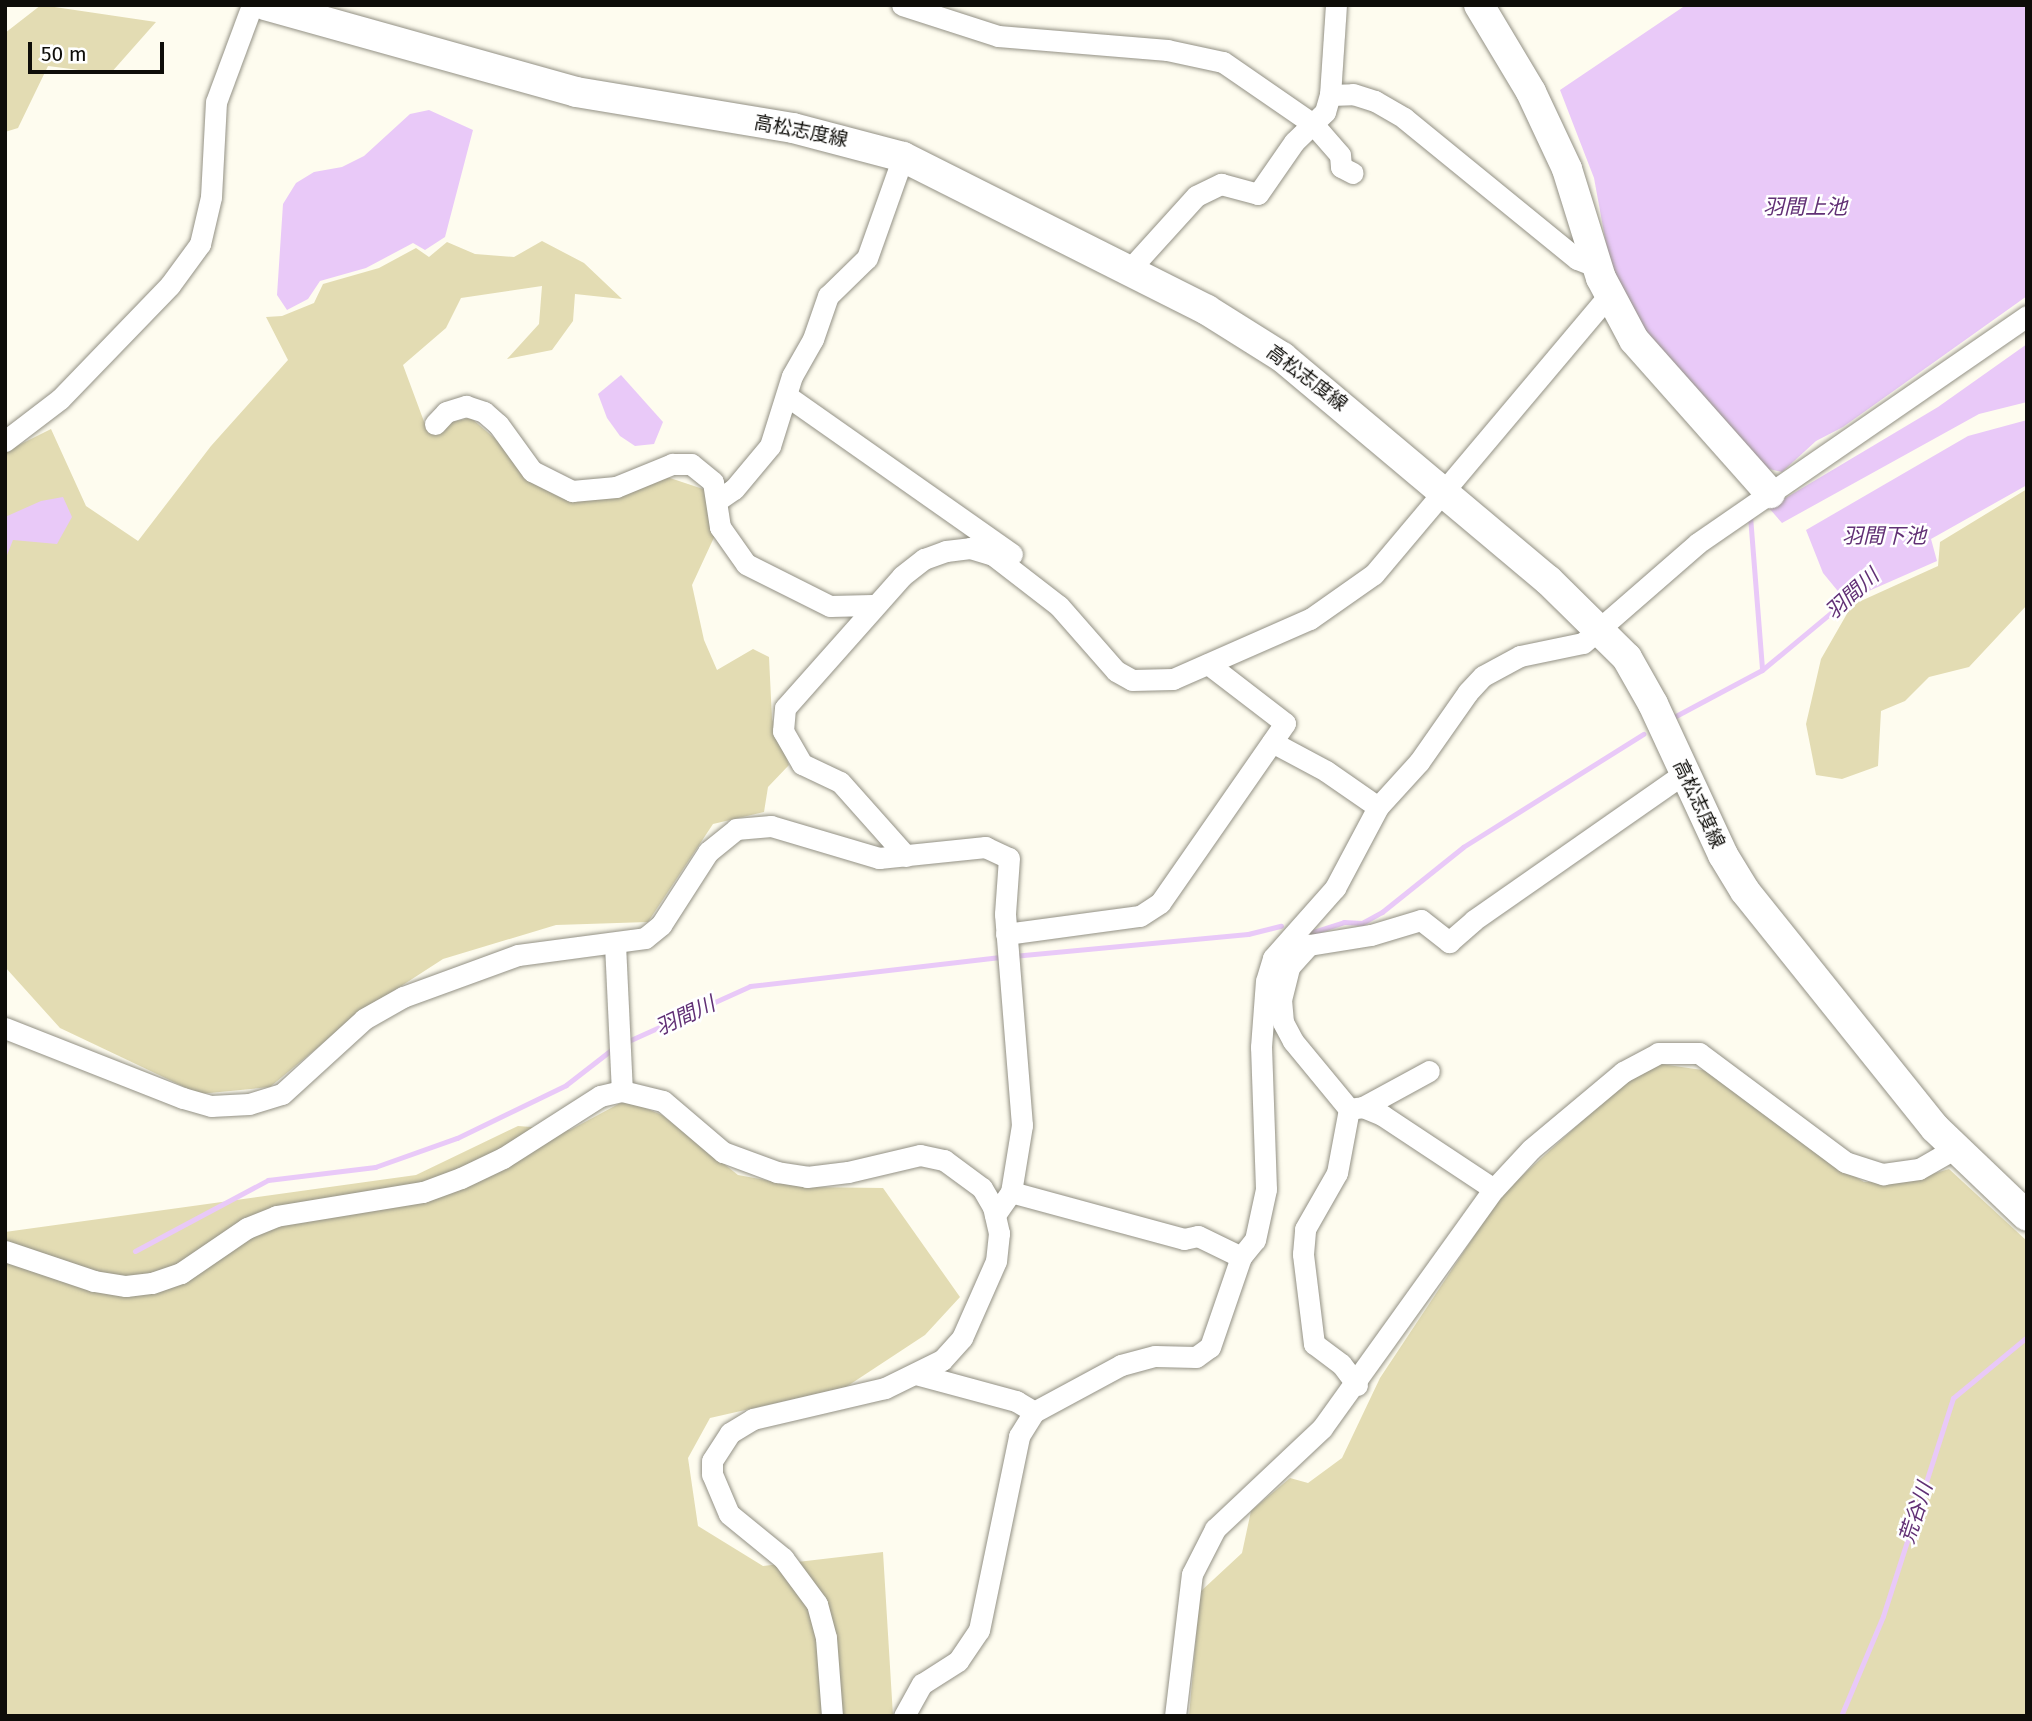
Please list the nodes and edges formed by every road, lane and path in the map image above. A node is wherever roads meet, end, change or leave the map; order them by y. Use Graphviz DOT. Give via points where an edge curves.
graph roads {
  1 [pos="252,5"];
  2 [pos="265,5"];
  3 [pos="902,5"];
  4 [pos="1336,5"];
  5 [pos="1479,5"];
  6 [pos="1331,96"];
  7 [pos="1314,124"];
  8 [pos="903,157"];
  9 [pos="1353,173"];
  10 [pos="1598,267"];
  11 [pos="1129,270"];
  12 [pos="1609,295"];
  13 [pos="2027,316"];
  14 [pos="787,396"];
  15 [pos="435,424"];
  16 [pos="5,441"];
  17 [pos="1442,489"];
  18 [pos="1770,494"];
  19 [pos="718,500"];
  20 [pos="872,605"];
  21 [pos="1059,606"];
  22 [pos="1601,630"];
  23 [pos="1208,664"];
  24 [pos="1272,743"];
  25 [pos="1685,773"];
  26 [pos="1378,807"];
  27 [pos="906,856"];
  28 [pos="615,944"];
  29 [pos="1290,948"];
  30 [pos="1007,950"];
  31 [pos="5,1028"];
  32 [pos="1429,1072"];
  33 [pos="622,1091"];
  34 [pos="1356,1108"];
  35 [pos="1954,1149"];
  36 [pos="1494,1189"];
  37 [pos="1011,1192"];
  38 [pos="995,1215"];
  39 [pos="2027,1216"];
  40 [pos="5,1251"];
  41 [pos="1241,1257"];
  42 [pos="916,1374"];
  43 [pos="1357,1385"];
  44 [pos="1034,1412"];
  45 [pos="832,1716"];
  46 [pos="904,1716"];
  47 [pos="1175,1716"];
  1 -- 16 [label="street" via="216,102 211,197 200,244 170,285 60,399"];
  2 -- 8 [label="main road, 高松志度線" via="576,92 793,128"];
  3 -- 7 [label="street" via="998,36 1201,56 1239,70"];
  4 -- 6 [label="street"];
  5 -- 10 [label="main road" via="1531,92 1567,169"];
  6 -- 7 [label="street"];
  6 -- 10 [label="street" via="1353,94 1404,118 1577,258"];
  7 -- 9 [label="street" via="1340,155 1341,167"];
  7 -- 11 [label="street" via="1276,165 1258,194 1221,184 1196,197"];
  8 -- 11 [label="main road, 高松志度線"];
  8 -- 14 [label="street" via="867,258 828,296"];
  10 -- 12 [label="main road"];
  11 -- 17 [label="main road, 高松志度線" via="1207,310 1282,357"];
  12 -- 17 [label="street"];
  12 -- 18 [label="main road" via="1656,370"];
  13 -- 18 [label="street"];
  14 -- 19 [label="street" via="770,446 734,489"];
  14 -- 21 [label="street" via="1035,569"];
  15 -- 19 [label="street" via="446,412 466,406 484,412 532,471 572,491 616,487 672,464 691,464 713,482"];
  17 -- 22 [label="main road, 高松志度線"];
  17 -- 23 [label="street" via="1374,573 1344,598"];
  18 -- 22 [label="street" via="1668,566"];
  19 -- 20 [label="street" via="720,527 746,564 830,606"];
  20 -- 21 [label="street" via="923,559 970,548 993,555"];
  20 -- 27 [label="street" via="785,708 783,731 802,764 840,782"];
  21 -- 23 [label="street" via="1090,646 1132,680 1173,679"];
  22 -- 25 [label="main road, 高松志度線" via="1627,658"];
  22 -- 26 [label="street" via="1583,643 1520,656 1483,676 1419,762"];
  23 -- 24 [label="street" via="1285,723"];
  24 -- 26 [label="street" via="1326,771"];
  24 -- 30 [label="street" via="1153,912"];
  25 -- 29 [label="street" via="1449,942 1421,920 1371,935"];
  25 -- 35 [label="main road, 高松志度線" via="1745,891 1881,1065"];
  26 -- 29 [label="street" via="1335,888"];
  27 -- 28 [label="street" via="851,853 771,826 736,829 708,852 662,925 645,938"];
  27 -- 30 [label="street" via="985,847 1003,852 1009,858"];
  28 -- 31 [label="street" via="556,946 518,954 403,997 356,1026 282,1094 249,1104 211,1106 183,1098"];
  28 -- 33 [label="street"];
  29 -- 34 [label="street" via="1281,1000 1283,1022 1293,1041"];
  29 -- 41 [label="street" via="1266,981 1261,1047 1268,1135 1266,1189 1255,1240"];
  30 -- 37 [label="street" via="1022,1125"];
  32 -- 34 [label="street"];
  33 -- 38 [label="street" via="663,1101 723,1152 777,1172 807,1177 920,1156 944,1160 982,1188"];
  33 -- 40 [label="street" via="600,1096 503,1158 461,1178 423,1192 276,1216 247,1228 181,1273 152,1283 94,1282"];
  34 -- 36 [label="street"];
  34 -- 43 [label="street" via="1337,1173 1305,1229 1303,1254 1314,1344 1342,1364"];
  35 -- 36 [label="street" via="1919,1169 1884,1174 1845,1162 1699,1053 1658,1053 1623,1072 1531,1149"];
  35 -- 39 [label="main road, 高松志度線"];
  36 -- 43 [label="street"];
  37 -- 38 [label="street"];
  37 -- 41 [label="street" via="1184,1239 1198,1236"];
  38 -- 42 [label="street" via="999,1233 996,1261 981,1303 962,1338 942,1360"];
  41 -- 44 [label="street" via="1210,1347 1196,1357 1155,1356 1121,1365"];
  42 -- 44 [label="street" via="1017,1401"];
  42 -- 45 [label="street" via="844,1400 753,1419 730,1433 712,1461 712,1474 729,1514 783,1558 817,1604 826,1638"];
  43 -- 47 [label="street" via="1322,1428 1214,1529 1192,1574"];
  44 -- 46 [label="street" via="1019,1436 979,1630 958,1661 922,1684"];
}
